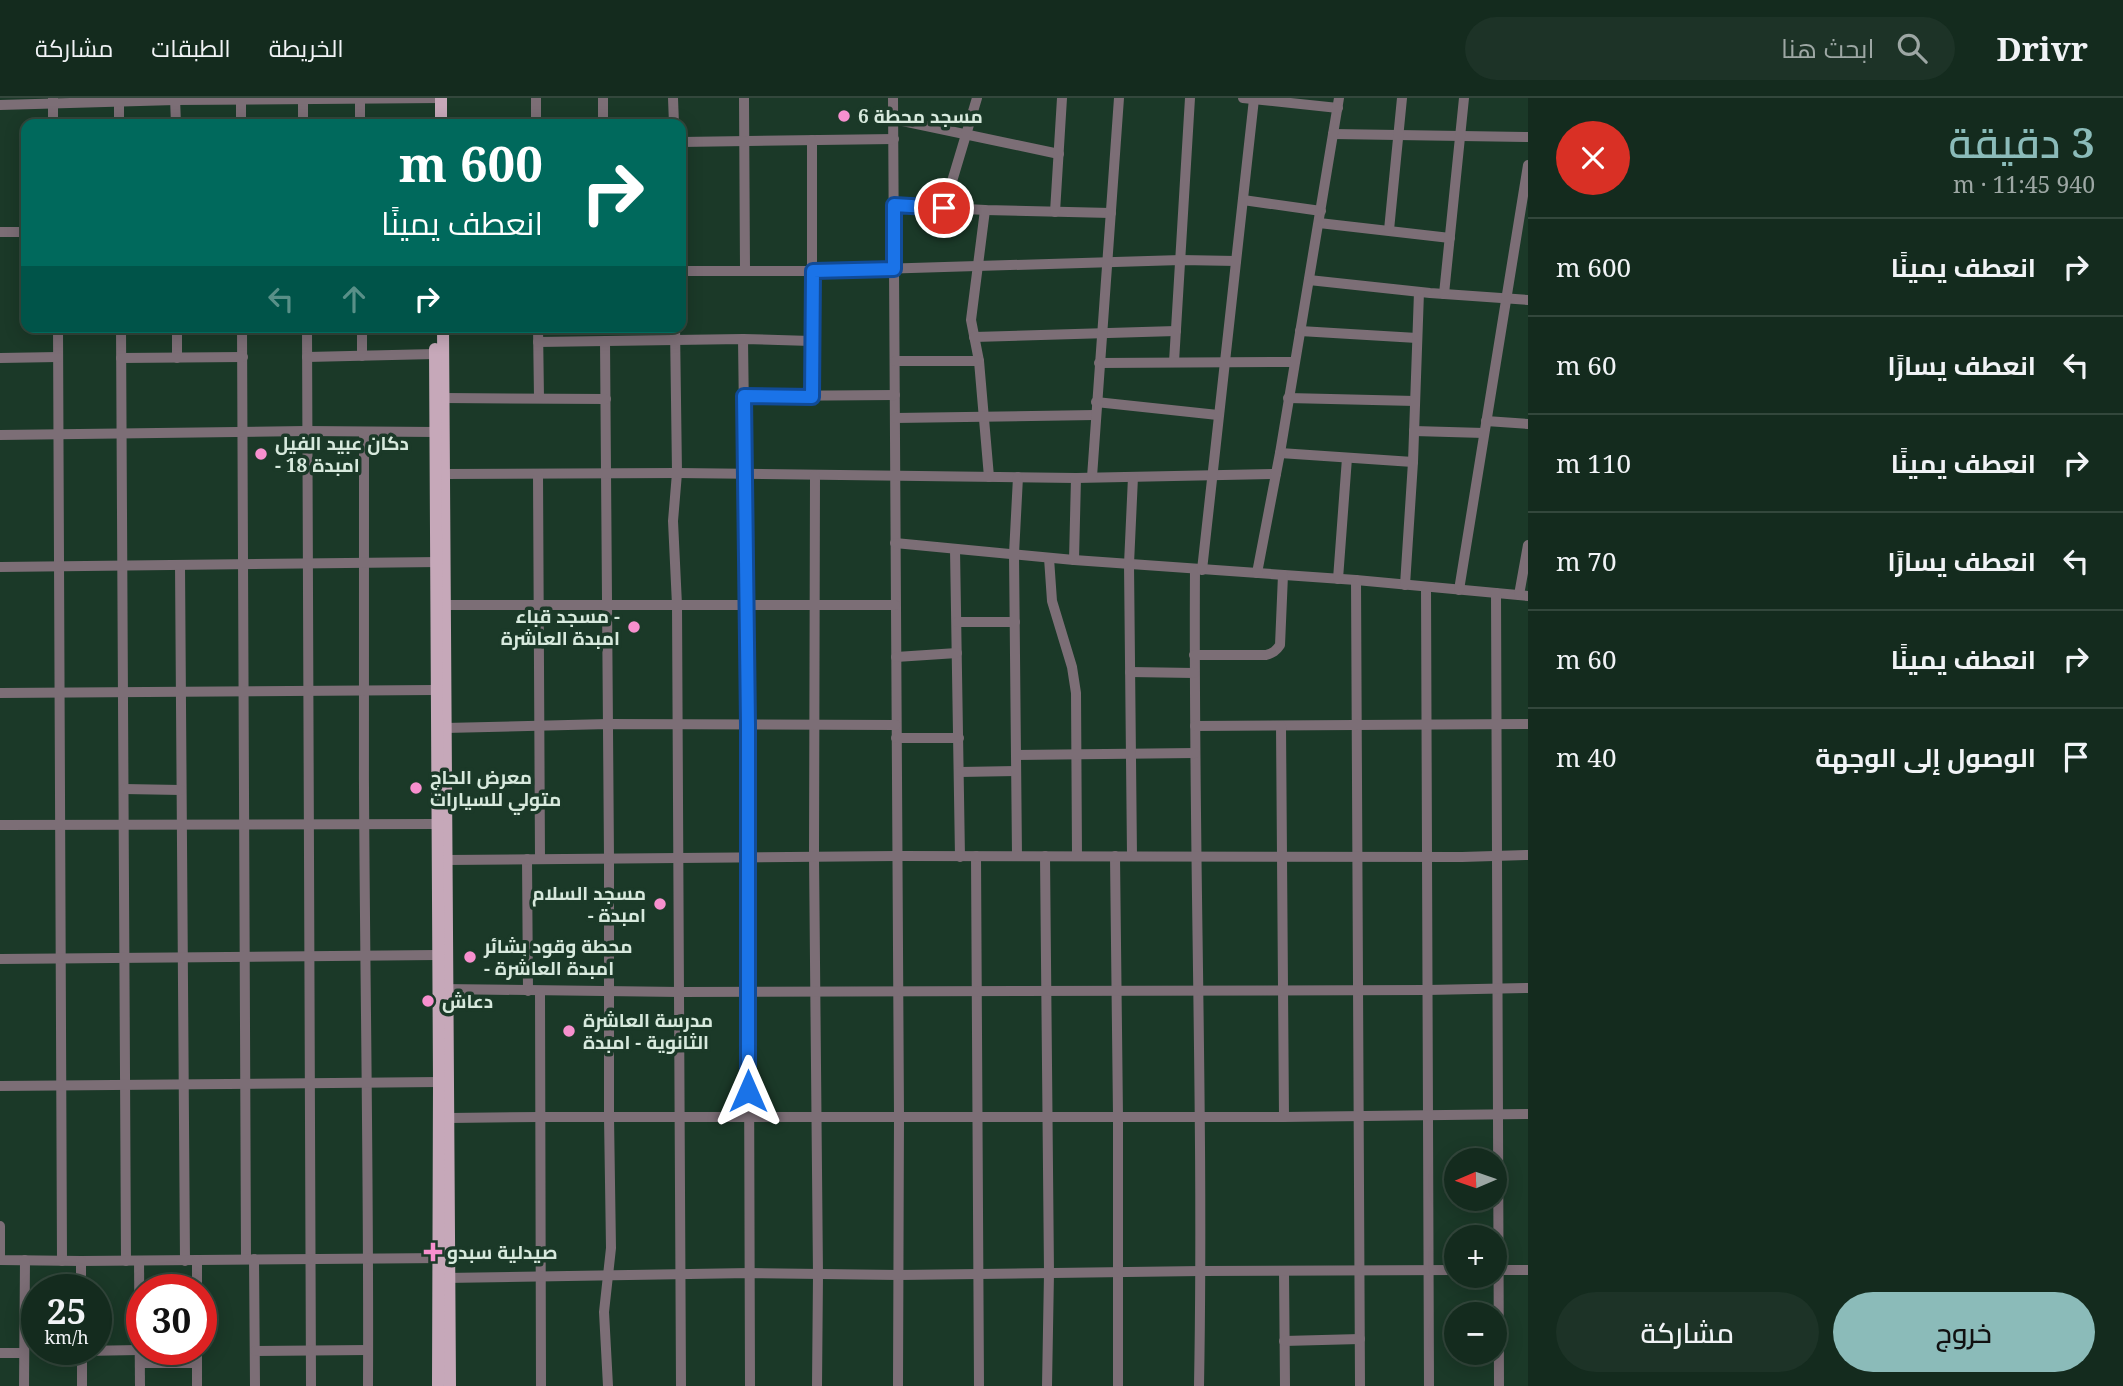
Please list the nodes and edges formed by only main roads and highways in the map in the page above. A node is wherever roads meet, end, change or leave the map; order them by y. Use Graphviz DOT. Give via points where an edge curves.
graph roads {
  1 [pos="433,98"];
  2 [pos="441,98"];
  3 [pos="433,119"];
  4 [pos="441,119"];
  5 [pos="435,333"];
  6 [pos="443,333"];
  7 [pos="440,562"];
  8 [pos="442,913"];
  9 [pos="442,989"];
  10 [pos="444,1258"];
  11 [pos="445,1278"];
  12 [pos="438,1386"];
  13 [pos="450,1386"];
  1 -- 3 [label="main road"];
  2 -- 4 [label="main road"];
  5 -- 7 [label="main road"];
  6 -- 7 [label="main road"];
  7 -- 8 [label="main road" via="435,690"];
  7 -- 8 [label="main road" via="446,728"];
  8 -- 9 [label="main road"];
  8 -- 9 [label="main road" via="437,955"];
  9 -- 10 [label="main road" via="439,1082"];
  9 -- 10 [label="main road" via="449,1118"];
  10 -- 11 [label="main road"];
  11 -- 12 [label="main road"];
  11 -- 13 [label="main road"];
}
